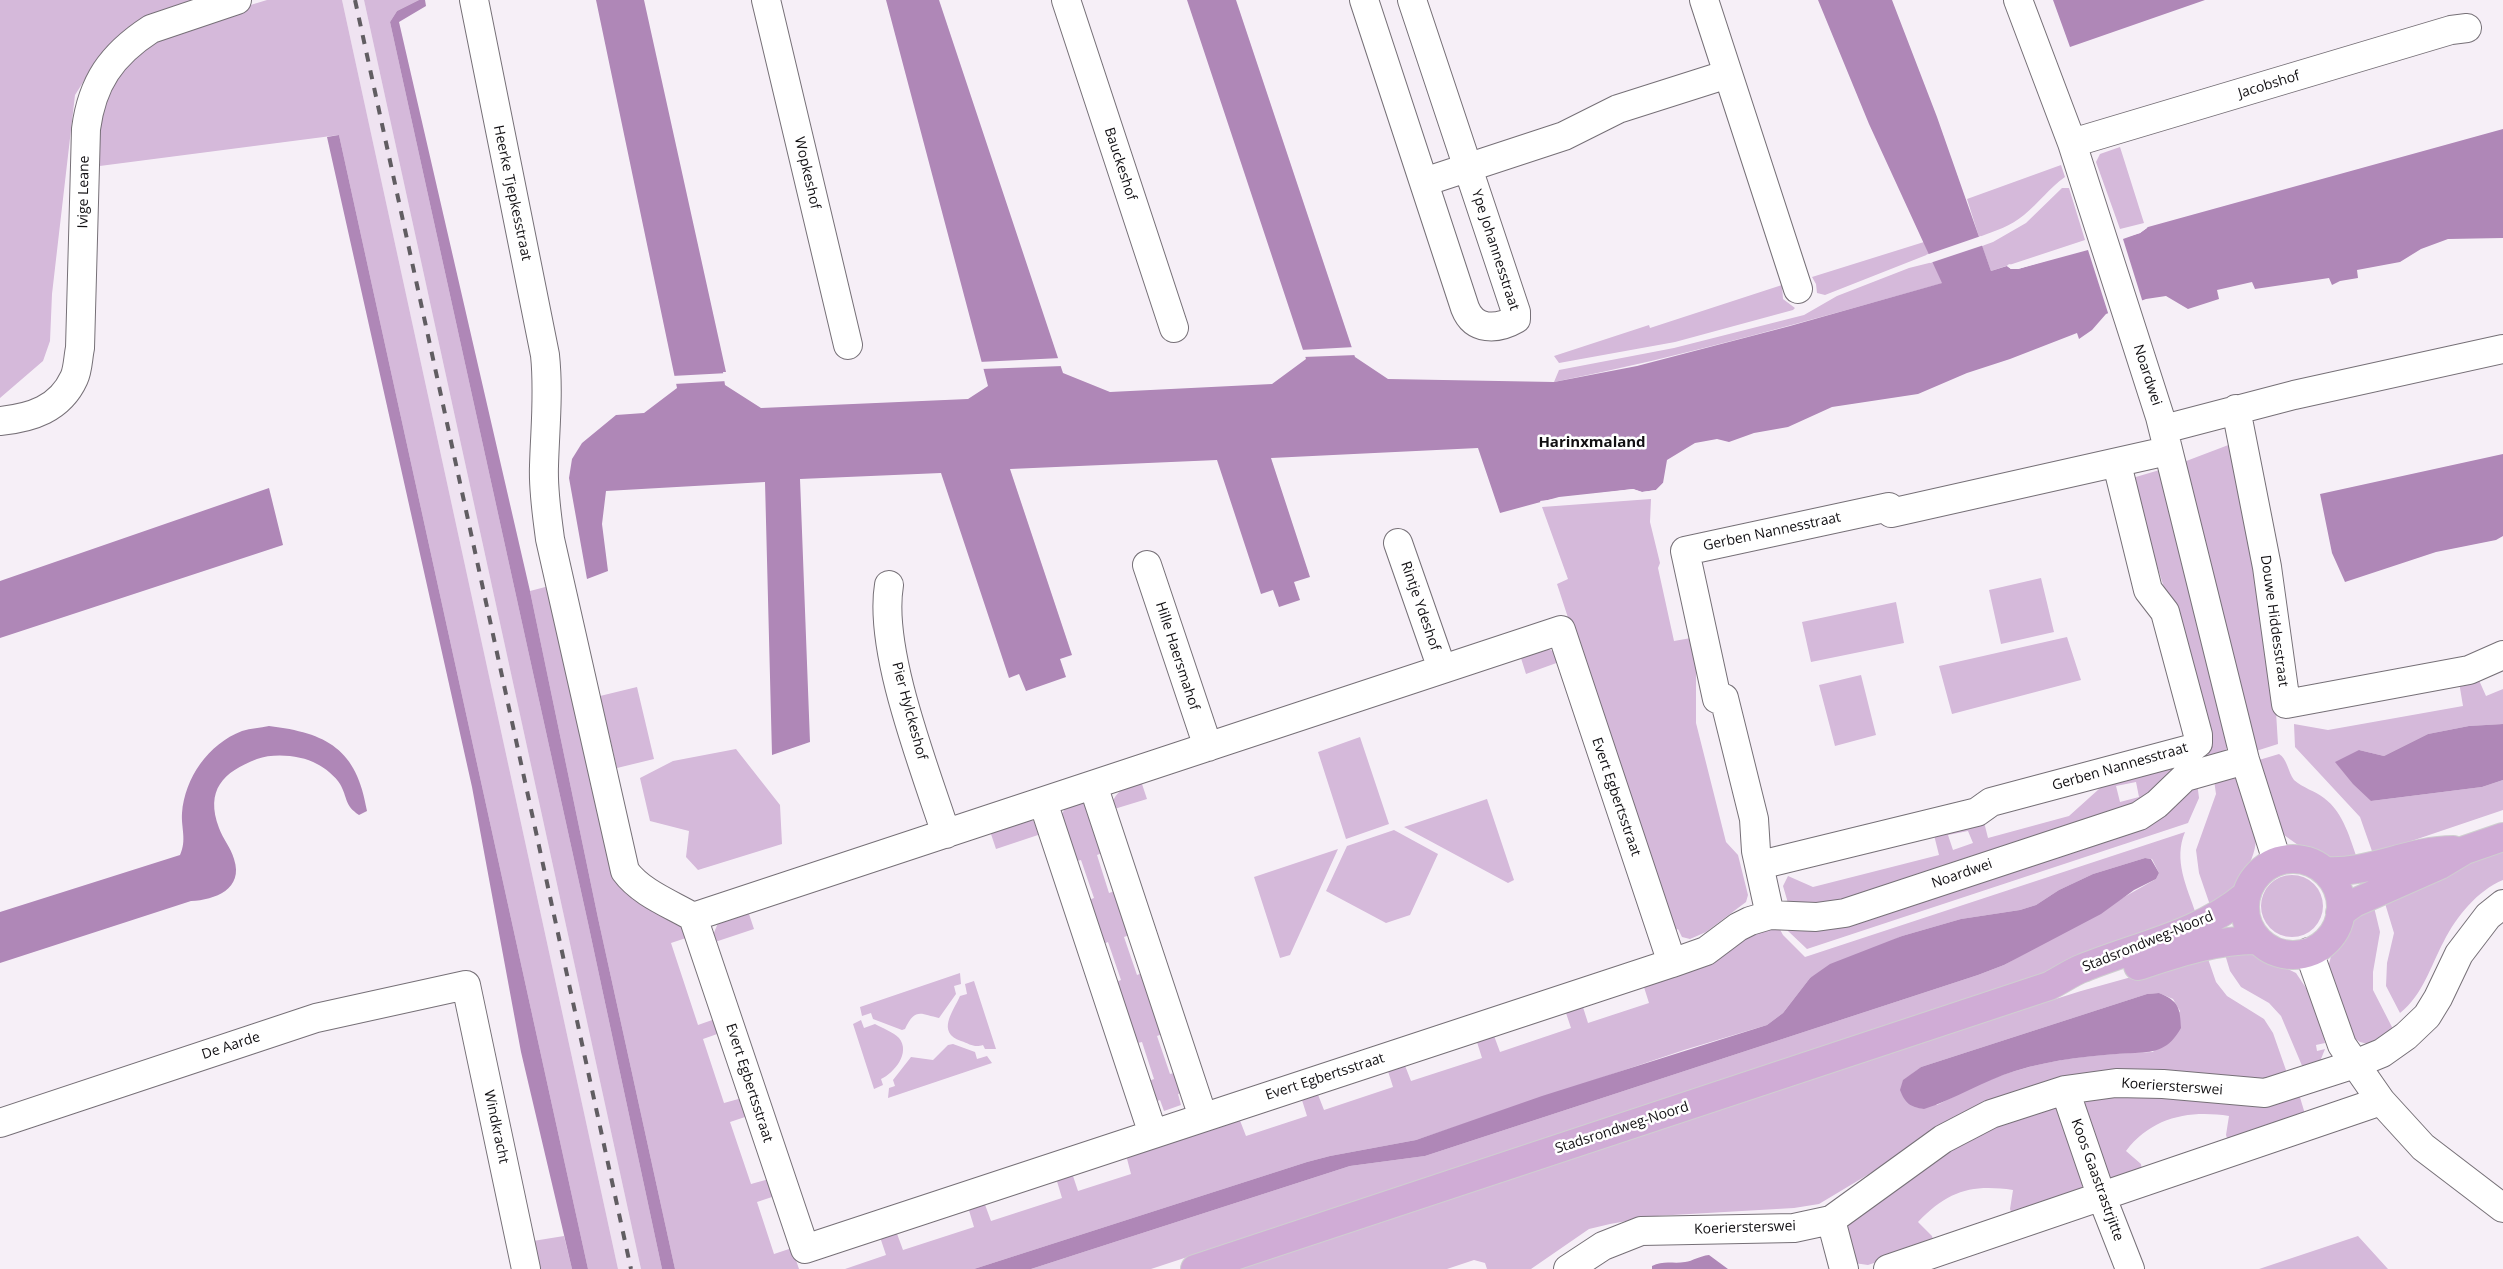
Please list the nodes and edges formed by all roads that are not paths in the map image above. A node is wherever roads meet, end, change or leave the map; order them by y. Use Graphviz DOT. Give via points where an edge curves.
graph roads {
  1 [pos="236,0"];
  2 [pos="474,0"];
  3 [pos="766,0"];
  4 [pos="1066,0"];
  5 [pos="1364,0"];
  6 [pos="1412,0"];
  7 [pos="1704,0"];
  8 [pos="2018,0"];
  9 [pos="2467,28"];
  10 [pos="1728,74"];
  11 [pos="2072,144"];
  12 [pos="1468,167"];
  13 [pos="1424,182"];
  14 [pos="1798,289"];
  15 [pos="1174,328"];
  16 [pos="848,345"];
  17 [pos="2503,349"];
  18 [pos="2236,409"];
  19 [pos="0,421"];
  20 [pos="2166,440"];
  21 [pos="2117,464"];
  22 [pos="1398,543"];
  23 [pos="1147,565"];
  24 [pos="889,585"];
  25 [pos="2503,656"];
  26 [pos="1442,669"];
  27 [pos="1208,747"];
  28 [pos="2245,760"];
  29 [pos="1093,785"];
  30 [pos="1043,802"];
  31 [pos="946,834"];
  32 [pos="2503,837"];
  33 [pos="2465,850"];
  34 [pos="2277,861"];
  35 [pos="1760,865"];
  36 [pos="2325,871"];
  37 [pos="2245,896"];
  38 [pos="2503,904"];
  39 [pos="2340,913"];
  40 [pos="1770,915"];
  41 [pos="693,917"];
  42 [pos="2258,940"];
  43 [pos="2308,952"];
  44 [pos="1672,963"];
  45 [pos="466,985"];
  46 [pos="2050,986"];
  47 [pos="2355,1064"];
  48 [pos="2065,1090"];
  49 [pos="2381,1101"];
  50 [pos="1203,1118"];
  51 [pos="0,1123"];
  52 [pos="1153,1134"];
  53 [pos="2101,1195"];
  54 [pos="2503,1208"];
  55 [pos="1831,1220"];
  56 [pos="526,1269"];
  57 [pos="1195,1269"];
  58 [pos="1568,1269"];
  59 [pos="1844,1269"];
  60 [pos="1888,1269"];
  61 [pos="2130,1269"];
  1 -- 19 [label="street, Ivige Leane" via="151,29 112,62 96,85 86,129 80,348 74,378 56,403 41,412"];
  2 -- 41 [label="street, Heerke Tjepkesstraat" via="545,355 548,386 544,467 546,515 625,872 643,888"];
  3 -- 16 [label="street, Wopkeshof"];
  4 -- 15 [label="street, Bauckeshof"];
  5 -- 13 [label="street, Ype Johannesstraat"];
  6 -- 12 [label="street, Ype Johannesstraat"];
  7 -- 10 [label="street"];
  8 -- 11 [label="street, Noardwei"];
  9 -- 11 [label="street, Jacobshof" via="2451,30"];
  10 -- 12 [label="street" via="1618,110 1564,136"];
  10 -- 14 [label="street"];
  11 -- 20 [label="street, Noardwei"];
  12 -- 13 [label="street"];
  12 -- 13 [label="street, Ype Johannesstraat" via="1516,312 1516,319 1511,322 1487,327 1468,316"];
  17 -- 18 [label="street"];
  18 -- 20 [label="street"];
  18 -- 25 [label="street, Douwe Hiddesstraat" via="2267,567 2286,704 2470,670"];
  20 -- 21 [label="street, Gerben Nannesstraat"];
  20 -- 28 [label="street, Noardwei"];
  21 -- 35 [label="street, Gerben Nannesstraat" via="2148,590 2165,612 2198,743 2190,749 1991,802 1977,812"];
  21 -- 35 [label="street, Gerben Nannesstraat" via="1891,513 1889,507 1685,551 1717,699 1724,698 1754,819"];
  22 -- 26 [label="street, Rintje Ydeshof"];
  23 -- 27 [label="street, Hille Haersmahof"];
  24 -- 31 [label="street, Pier Hylckeshof" via="890,633 902,694"];
  26 -- 27 [label="street, Evert Egbertsstraat"];
  26 -- 44 [label="street, Evert Egbertsstraat" via="1561,630"];
  27 -- 29 [label="street, Evert Egbertsstraat"];
  28 -- 34 [label="street, Noardwei"];
  28 -- 40 [label="street, Noardwei" via="2185,777 2139,816 1845,913 1816,917"];
  29 -- 30 [label="street, Evert Egbertsstraat"];
  29 -- 50 [label="street"];
  30 -- 31 [label="street, Evert Egbertsstraat"];
  30 -- 52 [label="street"];
  31 -- 41 [label="street, Evert Egbertsstraat"];
  32 -- 33 [label="main road"];
  33 -- 36 [label="main road" via="2434,850 2358,870"];
  33 -- 39 [label="main road" via="2440,865 2354,903"];
  34 -- 36 [label="main road" via="2302,859"];
  34 -- 37 [label="main road" via="2257,874"];
  35 -- 40 [label="street, Gerben Nannesstraat"];
  36 -- 39 [label="main road" via="2338,890"];
  37 -- 42 [label="main road" via="2246,920"];
  37 -- 46 [label="main road, Stadsrondweg-Noord" via="2209,919 2149,945 2082,968"];
  38 -- 47 [label="street, Koeriersterswei" via="2488,916 2459,954 2427,1016 2382,1053"];
  39 -- 43 [label="main road" via="2330,937"];
  40 -- 44 [label="street, Noardwei" via="1744,924 1706,951"];
  41 -- 52 [label="street, Evert Egbertsstraat" via="804,1249"];
  42 -- 43 [label="main road" via="2266,947 2287,955"];
  42 -- 46 [label="main road, Stadsrondweg-Noord" via="2218,944 2086,982"];
  43 -- 47 [label="street" via="2332,1021"];
  44 -- 50 [label="street, Evert Egbertsstraat"];
  45 -- 51 [label="street, De Aarde" via="316,1018"];
  45 -- 56 [label="street, Windkracht"];
  46 -- 57 [label="main road, Stadsrondweg-Noord"];
  47 -- 48 [label="street, Koeriersterswei" via="2265,1093 2116,1083"];
  47 -- 49 [label="street"];
  48 -- 53 [label="street, Koos Gaastrastrjitte"];
  48 -- 55 [label="street, Koeriersterswei" via="1991,1114 1943,1139"];
  49 -- 53 [label="street"];
  49 -- 54 [label="street" via="2424,1147"];
  50 -- 52 [label="street, Evert Egbertsstraat"];
  53 -- 60 [label="street"];
  53 -- 61 [label="street, Koos Gaastrastrjitte"];
  55 -- 58 [label="street, Koeriersterswei" via="1794,1228 1641,1231 1603,1246"];
  55 -- 59 [label="street"];
}
